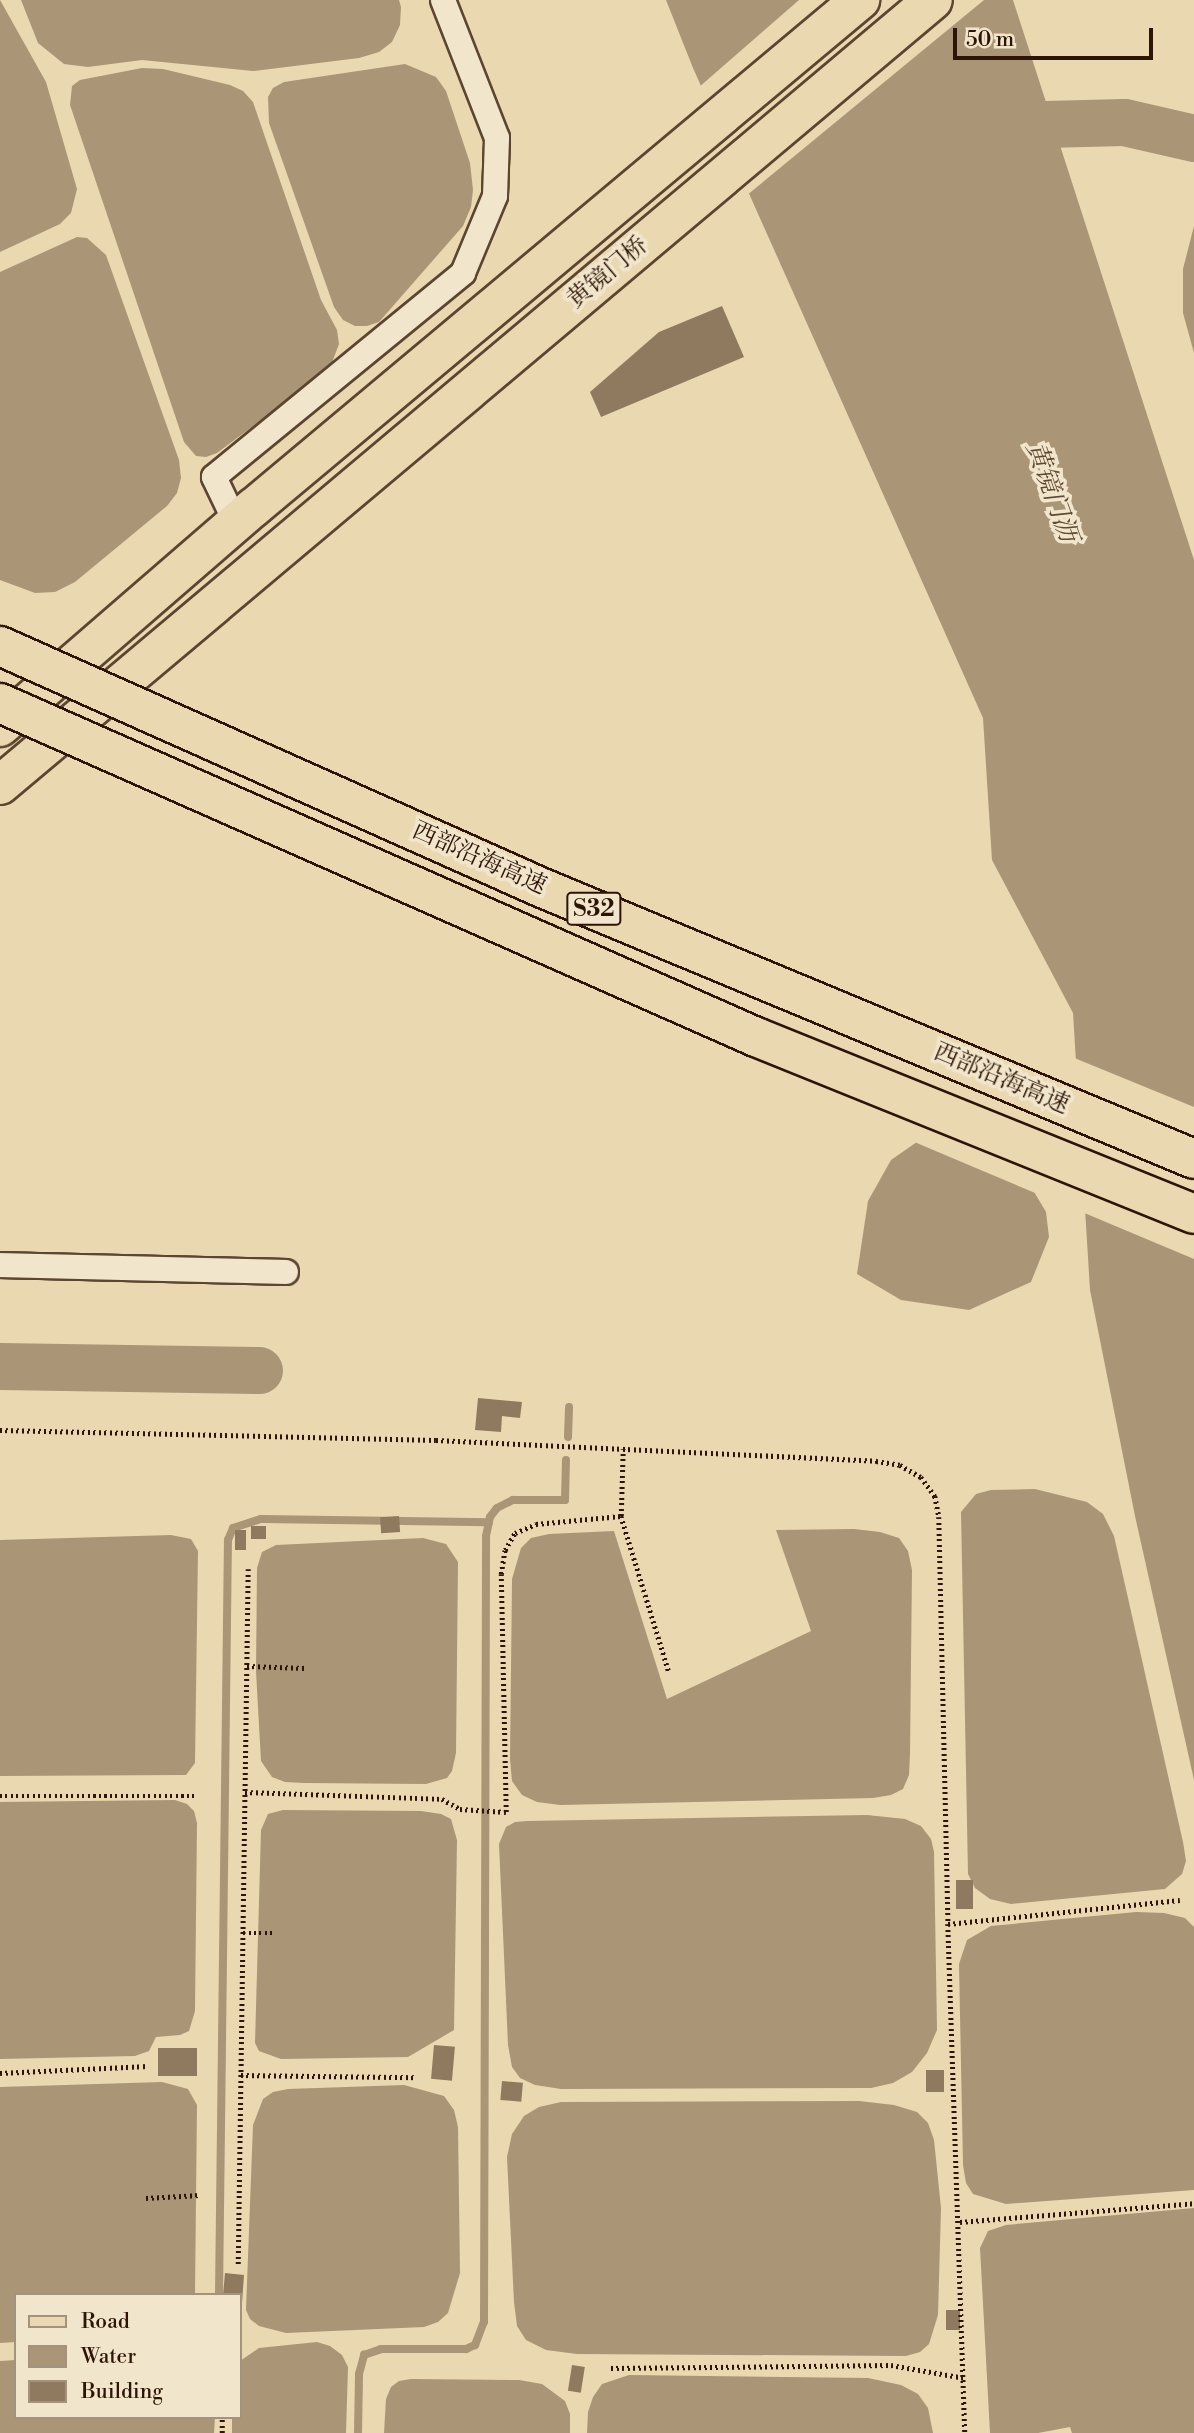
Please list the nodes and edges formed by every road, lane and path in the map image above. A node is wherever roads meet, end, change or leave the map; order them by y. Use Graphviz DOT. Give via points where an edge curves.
graph roads {
  1 [pos="443,0"];
  2 [pos="860,0"];
  3 [pos="933,0"];
  4 [pos="245,516"];
  5 [pos="0,646"];
  6 [pos="0,703"];
  7 [pos="0,727"];
  8 [pos="0,785"];
  9 [pos="1194,1159"];
  10 [pos="1194,1214"];
  11 [pos="0,1265"];
  12 [pos="286,1272"];
  13 [pos="0,1430"];
  14 [pos="623,1449"];
  15 [pos="621,1516"];
  16 [pos="248,1569"];
  17 [pos="247,1666"];
  18 [pos="305,1668"];
  19 [pos="669,1672"];
  20 [pos="245,1792"];
  21 [pos="0,1796"];
  22 [pos="194,1796"];
  23 [pos="1180,1900"];
  24 [pos="947,1924"];
  25 [pos="243,1933"];
  26 [pos="275,1933"];
  27 [pos="148,2066"];
  28 [pos="0,2073"];
  29 [pos="241,2075"];
  30 [pos="417,2077"];
  31 [pos="200,2195"];
  32 [pos="146,2198"];
  33 [pos="1194,2203"];
  34 [pos="960,2222"];
  35 [pos="238,2264"];
  36 [pos="611,2368"];
  37 [pos="965,2378"];
  38 [pos="965,2433"];
  1 -- 4 [label="street" via="497,138 495,197 463,273 214,477"];
  2 -- 4 [label="main road, 黄镜门桥"];
  3 -- 8 [label="main road, 黄镜门桥"];
  4 -- 7 [label="main road, 黄镜门桥"];
  5 -- 9 [label="main road, 西部沿海高速 / S32, bridge" via="540,887"];
  6 -- 10 [label="main road, 西部沿海高速 / S32, bridge" via="756,1037"];
  11 -- 12 [label="street"];
  13 -- 14 [label="path"];
  14 -- 15 [label="path"];
  14 -- 24 [label="path" via="876,1461 900,1465 921,1477 934,1496 939,1517"];
  15 -- 19 [label="path"];
  15 -- 20 [label="path" via="536,1524 516,1533 505,1550 501,1574 506,1812 460,1809 442,1799"];
  16 -- 17 [label="path"];
  17 -- 18 [label="path"];
  17 -- 20 [label="path"];
  20 -- 25 [label="path"];
  21 -- 22 [label="path"];
  23 -- 24 [label="path"];
  24 -- 34 [label="path"];
  25 -- 26 [label="path"];
  25 -- 29 [label="path"];
  27 -- 28 [label="path"];
  29 -- 30 [label="path"];
  29 -- 35 [label="path"];
  31 -- 32 [label="path"];
  33 -- 34 [label="path"];
  34 -- 37 [label="path"];
  36 -- 37 [label="path" via="891,2365"];
  37 -- 38 [label="path"];
}
